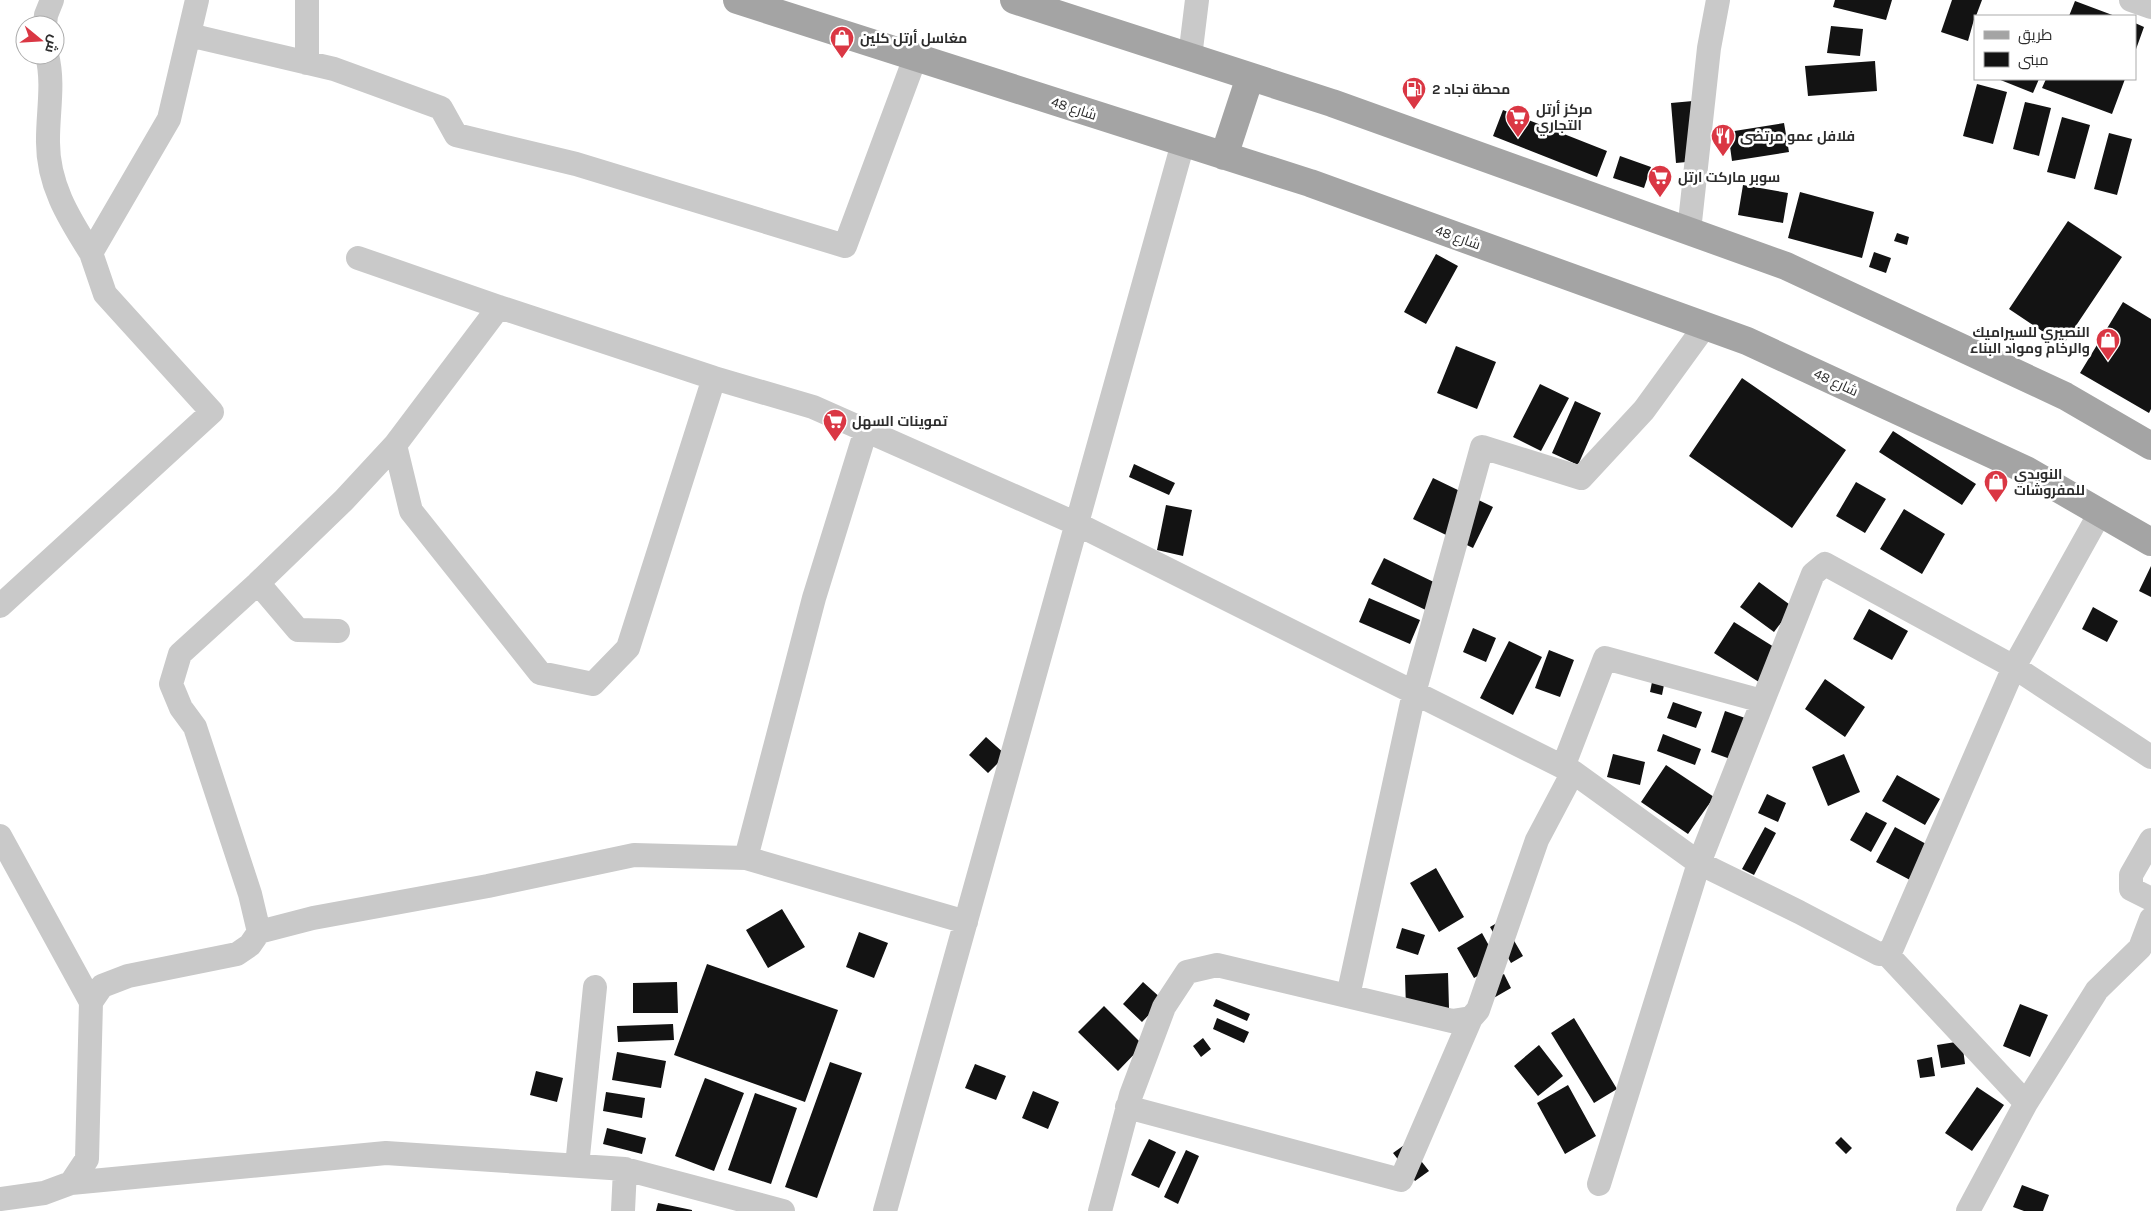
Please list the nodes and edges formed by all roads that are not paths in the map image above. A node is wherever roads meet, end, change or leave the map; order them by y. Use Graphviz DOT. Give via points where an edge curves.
graph roads {
  1 [pos="52,0"];
  2 [pos="197,0"];
  3 [pos="307,0"];
  4 [pos="737,0"];
  5 [pos="1014,0"];
  6 [pos="1197,0"];
  7 [pos="1718,0"];
  8 [pos="2132,0"];
  9 [pos="2151,7"];
  10 [pos="46,15"];
  11 [pos="188,35"];
  12 [pos="1190,57"];
  13 [pos="915,58"];
  14 [pos="307,63"];
  15 [pos="49,65"];
  16 [pos="1250,77"];
  17 [pos="1183,143"];
  18 [pos="1224,156"];
  19 [pos="1689,231"];
  20 [pos="91,253"];
  21 [pos="358,258"];
  22 [pos="499,308"];
  23 [pos="1705,326"];
  24 [pos="714,378"];
  25 [pos="866,430"];
  26 [pos="395,445"];
  27 [pos="2151,446"];
  28 [pos="2100,513"];
  29 [pos="1077,524"];
  30 [pos="2151,542"];
  31 [pos="258,583"];
  32 [pos="0,606"];
  33 [pos="338,631"];
  34 [pos="2014,666"];
  35 [pos="1414,692"];
  36 [pos="1762,701"];
  37 [pos="2151,757"];
  38 [pos="1568,770"];
  39 [pos="0,836"];
  40 [pos="2151,840"];
  41 [pos="746,858"];
  42 [pos="1700,863"];
  43 [pos="2151,899"];
  44 [pos="2151,919"];
  45 [pos="966,922"];
  46 [pos="259,932"];
  47 [pos="1886,953"];
  48 [pos="595,987"];
  49 [pos="1348,996"];
  50 [pos="91,1002"];
  51 [pos="1471,1018"];
  52 [pos="2026,1103"];
  53 [pos="1127,1108"];
  54 [pos="577,1166"];
  55 [pos="625,1169"];
  56 [pos="71,1183"];
  57 [pos="1599,1184"];
  58 [pos="0,1199"];
  59 [pos="623,1211"];
  60 [pos="783,1211"];
  61 [pos="886,1211"];
  62 [pos="1100,1211"];
  63 [pos="1968,1211"];
  1 -- 10 [label="street"];
  2 -- 11 [label="street"];
  3 -- 14 [label="street"];
  4 -- 13 [label="main road, شارع 48"];
  5 -- 12 [label="main road"];
  6 -- 12 [label="street"];
  7 -- 19 [label="street" via="1709,48"];
  8 -- 9 [label="street"];
  11 -- 14 [label="street"];
  11 -- 20 [label="street" via="169,119"];
  12 -- 16 [label="main road"];
  13 -- 14 [label="street" via="845,246 576,164 456,135 441,108 334,69"];
  13 -- 17 [label="main road, شارع 48"];
  15 -- 20 [label="street" via="52,87 48,141 52,178 65,212"];
  16 -- 18 [label="main road"];
  16 -- 19 [label="main road" via="1332,103"];
  17 -- 18 [label="main road, شارع 48"];
  17 -- 29 [label="street"];
  18 -- 23 [label="main road, شارع 48" via="1310,183"];
  19 -- 27 [label="main road" via="1786,266 2065,396"];
  20 -- 32 [label="street" via="105,294 212,412"];
  21 -- 22 [label="street"];
  22 -- 24 [label="street"];
  22 -- 26 [label="street"];
  23 -- 28 [label="main road, شارع 48" via="1747,341 2026,470"];
  23 -- 35 [label="street" via="1644,410 1580,478 1482,447"];
  24 -- 25 [label="street" via="812,407"];
  24 -- 26 [label="street" via="628,648 593,684 540,673 411,511"];
  25 -- 29 [label="street"];
  25 -- 41 [label="street" via="814,598"];
  26 -- 31 [label="street" via="344,500"];
  28 -- 30 [label="main road, شارع 48"];
  28 -- 34 [label="street"];
  29 -- 35 [label="street"];
  29 -- 45 [label="street"];
  31 -- 33 [label="street" via="298,630"];
  31 -- 46 [label="street" via="180,654 171,684 181,708 195,727 250,894"];
  34 -- 36 [label="street" via="1825,564 1813,574"];
  34 -- 37 [label="street"];
  34 -- 47 [label="street" via="1892,948"];
  35 -- 38 [label="street"];
  35 -- 49 [label="street"];
  36 -- 38 [label="street" via="1605,658"];
  36 -- 42 [label="street"];
  38 -- 42 [label="street"];
  38 -- 51 [label="street" via="1537,840 1478,1010"];
  39 -- 50 [label="street"];
  40 -- 43 [label="street" via="2131,875 2131,889"];
  41 -- 45 [label="street"];
  41 -- 46 [label="street" via="634,855 313,918"];
  42 -- 47 [label="street" via="1879,954"];
  42 -- 57 [label="street"];
  44 -- 52 [label="street" via="2140,948 2097,990"];
  45 -- 61 [label="street"];
  46 -- 50 [label="street" via="250,945 237,954 128,976 102,986"];
  47 -- 52 [label="street"];
  48 -- 54 [label="street"];
  49 -- 51 [label="street" via="1452,1020"];
  49 -- 53 [label="street" via="1217,965 1187,972 1164,1007"];
  50 -- 56 [label="street" via="87,1159"];
  51 -- 53 [label="street" via="1401,1180"];
  52 -- 63 [label="street"];
  53 -- 62 [label="street"];
  54 -- 55 [label="street"];
  54 -- 56 [label="street" via="386,1153"];
  55 -- 59 [label="street"];
  55 -- 60 [label="street"];
  56 -- 58 [label="street" via="44,1193"];
}
